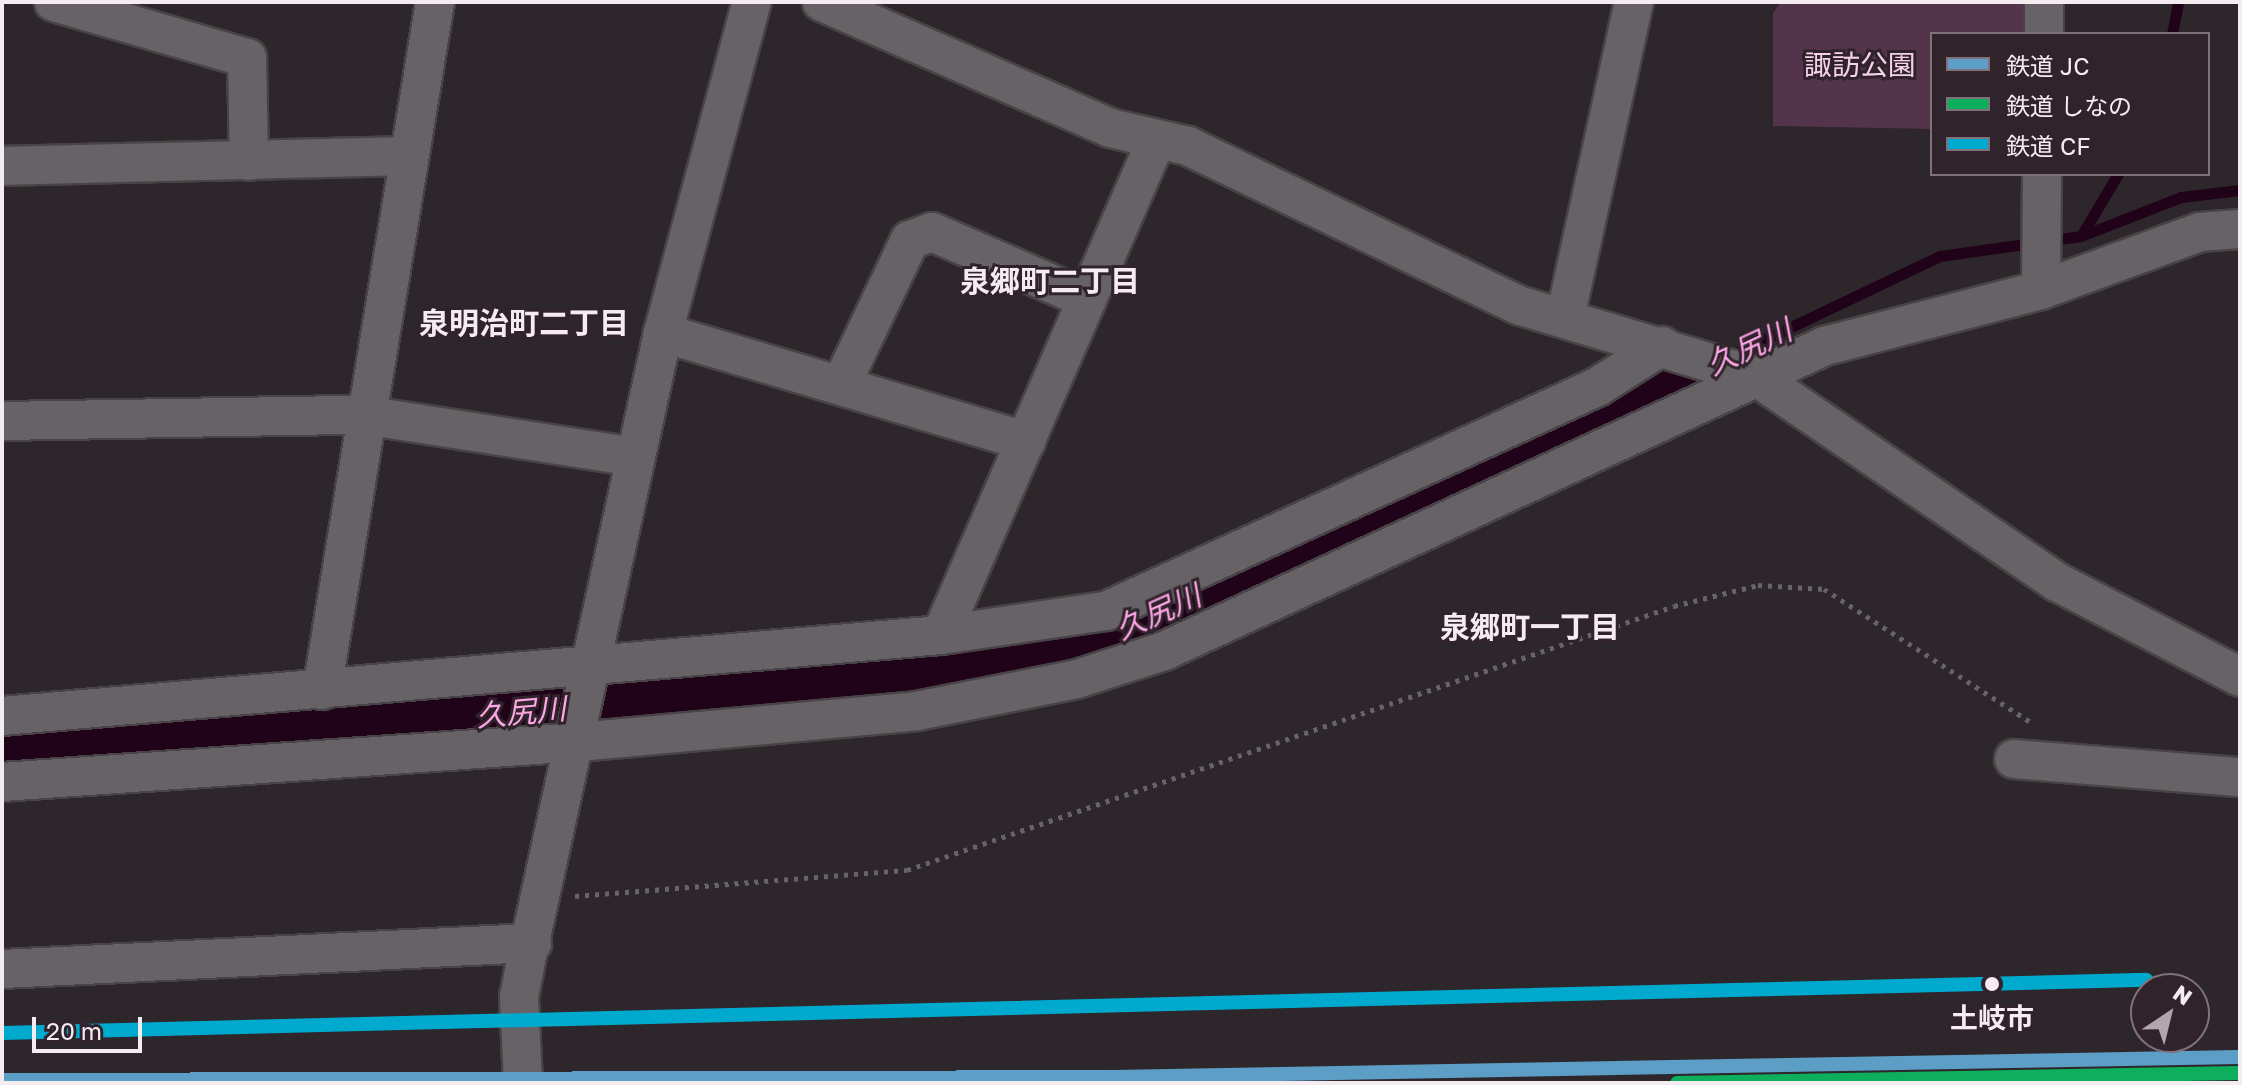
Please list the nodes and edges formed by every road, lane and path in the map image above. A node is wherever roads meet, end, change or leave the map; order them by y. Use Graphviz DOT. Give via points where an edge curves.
graph roads {
  1 [pos="54,2"];
  2 [pos="435,2"];
  3 [pos="752,2"];
  4 [pos="822,2"];
  5 [pos="1634,2"];
  6 [pos="2044,2"];
  7 [pos="2044,32"];
  8 [pos="1156,141"];
  9 [pos="409,156"];
  10 [pos="249,161"];
  11 [pos="2,166"];
  12 [pos="2042,176"];
  13 [pos="2240,229"];
  14 [pos="2041,290"];
  15 [pos="1087,299"];
  16 [pos="1565,318"];
  17 [pos="663,333"];
  18 [pos="1662,346"];
  19 [pos="1755,376"];
  20 [pos="842,383"];
  21 [pos="363,415"];
  22 [pos="2,421"];
  23 [pos="1026,441"];
  24 [pos="634,457"];
  25 [pos="941,635"];
  26 [pos="592,675"];
  27 [pos="2240,677"];
  28 [pos="322,690"];
  29 [pos="2,716"];
  30 [pos="2037,727"];
  31 [pos="581,733"];
  32 [pos="2014,759"];
  33 [pos="2240,777"];
  34 [pos="2,782"];
  35 [pos="545,898"];
  36 [pos="532,943"];
  37 [pos="2,969"];
  38 [pos="523,1083"];
  1 -- 10 [label="street" via="247,58"];
  2 -- 9 [label="street"];
  3 -- 17 [label="street"];
  4 -- 8 [label="street" via="1110,128"];
  5 -- 16 [label="street"];
  6 -- 7 [label="street"];
  8 -- 15 [label="street"];
  8 -- 16 [label="street" via="1188,146 1521,306"];
  9 -- 10 [label="street"];
  9 -- 21 [label="street"];
  10 -- 11 [label="street"];
  12 -- 14 [label="street"];
  13 -- 14 [label="street" via="2200,232"];
  14 -- 19 [label="street" via="1825,346"];
  15 -- 20 [label="street" via="932,232 910,240"];
  15 -- 23 [label="street"];
  16 -- 18 [label="street"];
  17 -- 20 [label="street"];
  17 -- 24 [label="street"];
  18 -- 19 [label="street"];
  18 -- 25 [label="street" via="1597,387 1106,611"];
  19 -- 27 [label="street" via="1849,435 2057,582"];
  19 -- 31 [label="street" via="1164,651 1114,668 917,711"];
  20 -- 23 [label="street"];
  21 -- 22 [label="street"];
  21 -- 24 [label="street"];
  21 -- 28 [label="street"];
  23 -- 25 [label="street"];
  24 -- 26 [label="street"];
  25 -- 26 [label="street"];
  26 -- 28 [label="street"];
  26 -- 31 [label="street"];
  28 -- 29 [label="street"];
  30 -- 35 [label="path" via="1824,589 1758,585 1674,606 907,870"];
  31 -- 34 [label="street"];
  31 -- 35 [label="street"];
  32 -- 33 [label="street"];
  35 -- 36 [label="street"];
  36 -- 37 [label="street"];
  36 -- 38 [label="street" via="519,997"];
}
